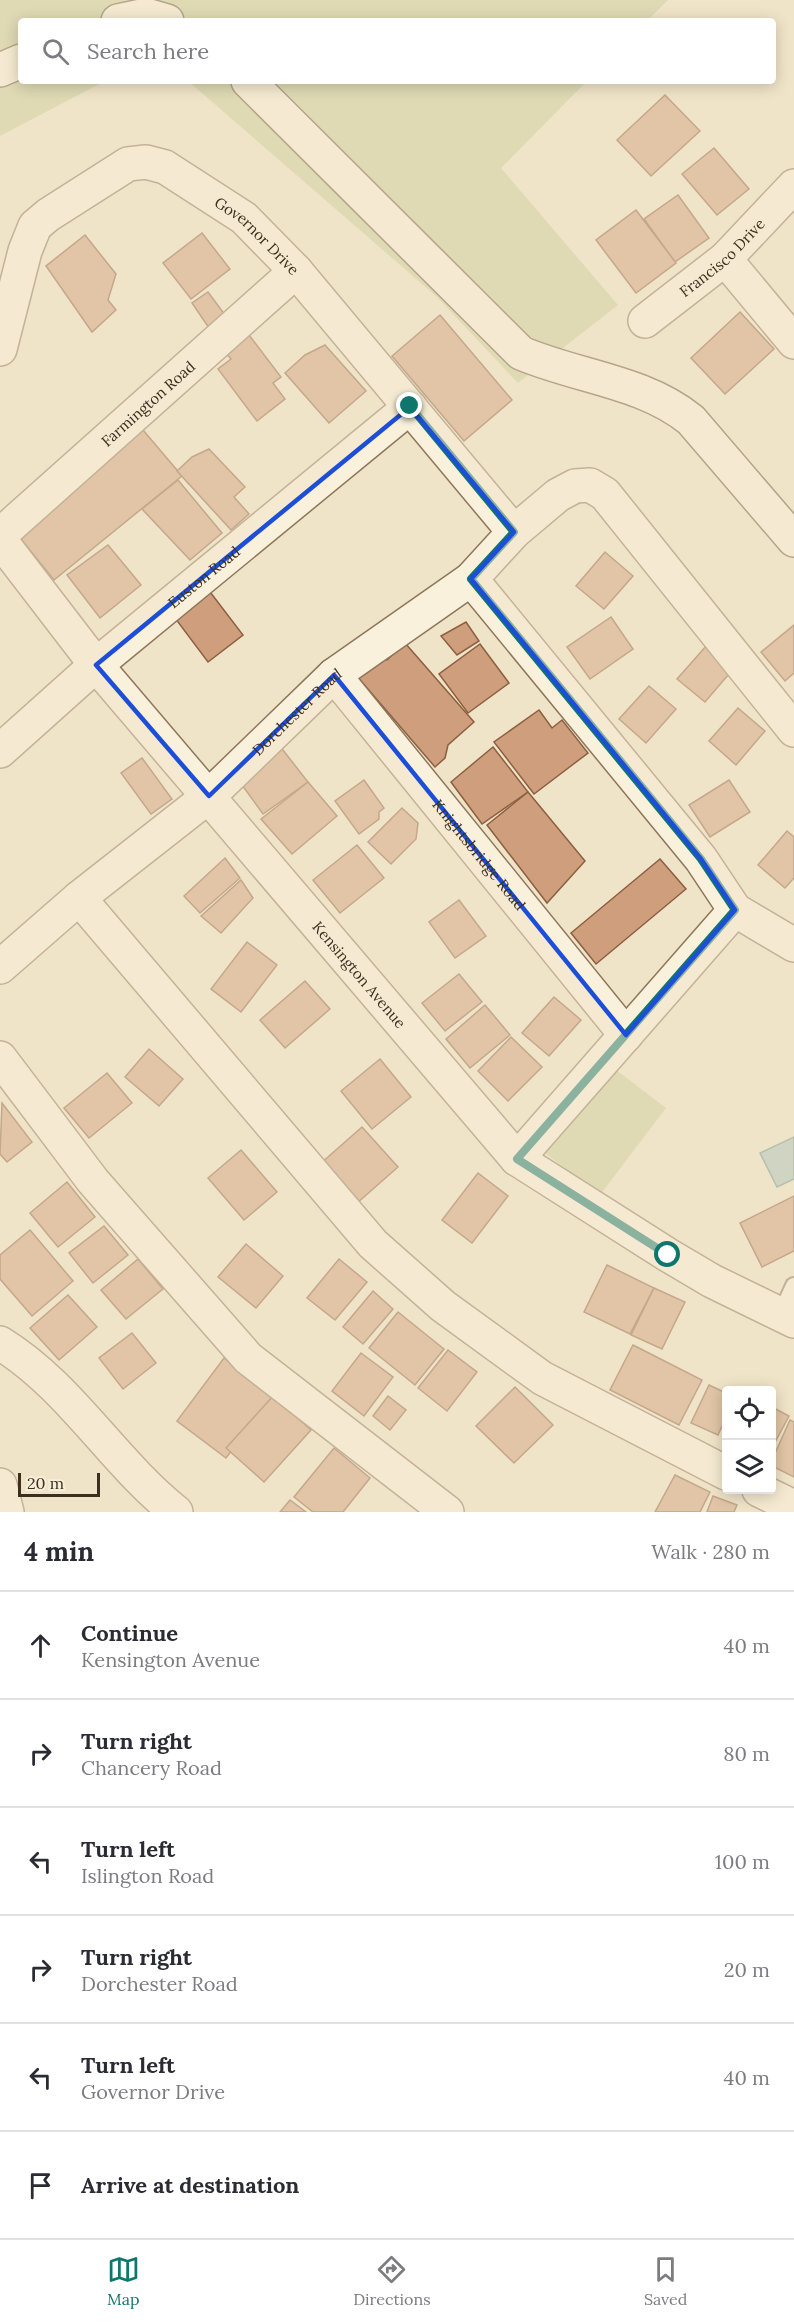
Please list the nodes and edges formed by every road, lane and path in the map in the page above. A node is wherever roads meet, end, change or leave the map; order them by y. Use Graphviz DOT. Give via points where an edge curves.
graph roads {
  1 [pos="132,18"];
  2 [pos="156,18"];
  3 [pos="18,62"];
  4 [pos="0,69"];
  5 [pos="251,84"];
  6 [pos="794,186"];
  7 [pos="725,259"];
  8 [pos="296,271"];
  9 [pos="645,321"];
  10 [pos="794,342"];
  11 [pos="0,349"];
  12 [pos="410,406"];
  13 [pos="514,532"];
  14 [pos="0,537"];
  15 [pos="794,540"];
  16 [pos="471,579"];
  17 [pos="96,665"];
  18 [pos="334,675"];
  19 [pos="794,730"];
  20 [pos="0,751"];
  21 [pos="209,796"];
  22 [pos="79,898"];
  23 [pos="735,910"];
  24 [pos="794,945"];
  25 [pos="0,967"];
  26 [pos="626,1035"];
  27 [pos="0,1058"];
  28 [pos="517,1159"];
  29 [pos="790,1307"];
  30 [pos="0,1343"];
  31 [pos="722,1471"];
  32 [pos="0,1485"];
  33 [pos="767,1494"];
  34 [pos="794,1507"];
  35 [pos="7,1512"];
  36 [pos="176,1512"];
  37 [pos="447,1512"];
  1 -- 2 [label="street"];
  3 -- 4 [label="street"];
  5 -- 15 [label="street" via="521,353 675,406 692,420"];
  6 -- 7 [label="street, Francisco Drive"];
  7 -- 9 [label="street, Francisco Drive"];
  7 -- 10 [label="street"];
  8 -- 11 [label="street, Governor Drive" via="244,218 165,167 146,162 128,164 35,226"];
  8 -- 12 [label="street, Governor Drive"];
  8 -- 14 [label="street, Farmington Road"];
  12 -- 13 [label="street, Governor Drive"];
  12 -- 17 [label="street, Euston Road"];
  13 -- 16 [label="street, Dorchester Road"];
  13 -- 19 [label="street, Dorchester Road" via="558,495 575,486 590,485 605,494"];
  14 -- 17 [label="street, Kensington Avenue"];
  16 -- 18 [label="street, Dorchester Road"];
  16 -- 23 [label="street" via="701,859"];
  17 -- 20 [label="street, Euston Road"];
  17 -- 21 [label="street, Kensington Avenue"];
  18 -- 21 [label="street, Dorchester Road"];
  18 -- 26 [label="street, Knightsbridge Road"];
  21 -- 22 [label="street, Dorchester Road"];
  21 -- 28 [label="street, Kensington Avenue"];
  22 -- 25 [label="street, Dorchester Road"];
  22 -- 31 [label="street" via="373,1244 443,1306 542,1378"];
  23 -- 24 [label="street"];
  23 -- 26 [label="street"];
  26 -- 28 [label="street"];
  27 -- 37 [label="street" via="93,1181 248,1358"];
  28 -- 29 [label="street, Kensington Avenue" via="712,1281"];
  30 -- 36 [label="street" via="51,1382 154,1494"];
  32 -- 35 [label="street"];
  33 -- 34 [label="street"];
}
